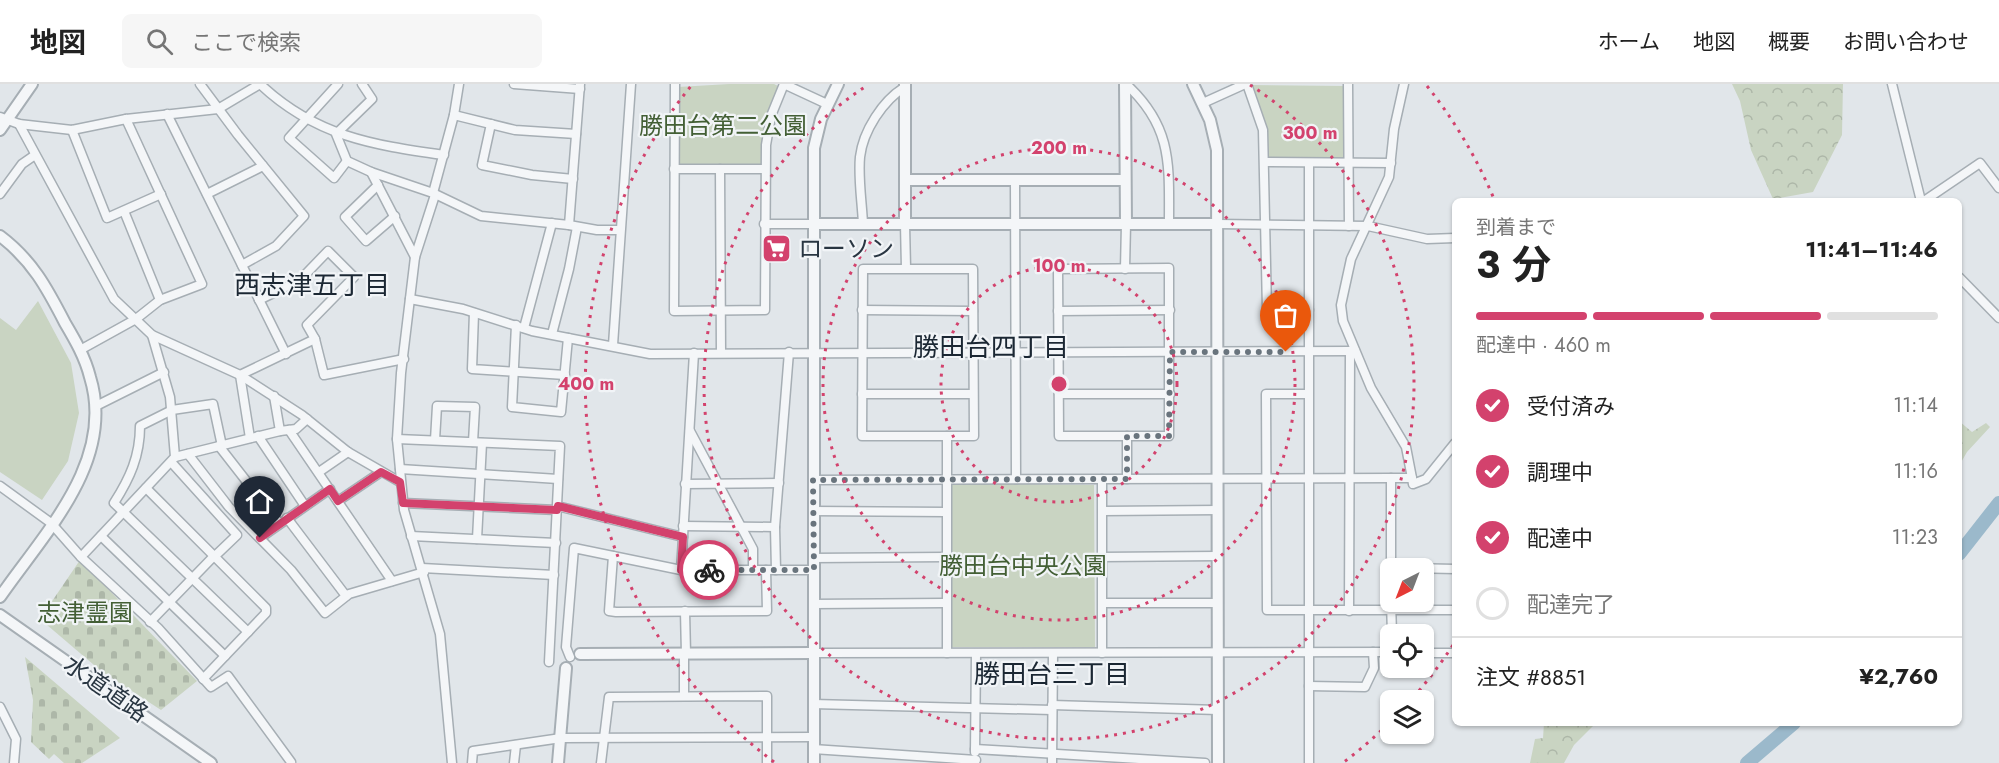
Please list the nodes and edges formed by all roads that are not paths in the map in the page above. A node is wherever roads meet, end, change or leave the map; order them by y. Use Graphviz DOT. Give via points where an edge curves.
graph roads {
  1 [pos="32,84"];
  2 [pos="200,84"];
  3 [pos="260,84"];
  4 [pos="338,84"];
  5 [pos="362,84"];
  6 [pos="459,84"];
  7 [pos="514,84"];
  8 [pos="631,84"];
  9 [pos="675,84"];
  10 [pos="784,84"];
  11 [pos="838,84"];
  12 [pos="1126,84"];
  13 [pos="1193,84"];
  14 [pos="1246,84"];
  15 [pos="1348,84"];
  16 [pos="1404,84"];
  17 [pos="1892,84"];
  18 [pos="580,86"];
  19 [pos="905,86"];
  20 [pos="1203,103"];
  21 [pos="828,104"];
  22 [pos="218,110"];
  23 [pos="167,114"];
  24 [pos="454,115"];
  25 [pos="304,118"];
  26 [pos="126,119"];
  27 [pos="2,122"];
  28 [pos="19,124"];
  29 [pos="491,124"];
  30 [pos="72,130"];
  31 [pos="336,134"];
  32 [pos="576,134"];
  33 [pos="35,155"];
  34 [pos="444,155"];
  35 [pos="347,161"];
  36 [pos="1266,162"];
  37 [pos="1349,162"];
  38 [pos="1308,163"];
  39 [pos="1391,163"];
  40 [pos="263,166"];
  41 [pos="674,169"];
  42 [pos="720,169"];
  43 [pos="764,169"];
  44 [pos="371,172"];
  45 [pos="573,179"];
  46 [pos="905,180"];
  47 [pos="1015,180"];
  48 [pos="1125,180"];
  49 [pos="378,185"];
  50 [pos="1999,188"];
  51 [pos="0,194"];
  52 [pos="161,194"];
  53 [pos="207,194"];
  54 [pos="434,194"];
  55 [pos="1922,198"];
  56 [pos="1928,198"];
  57 [pos="124,211"];
  58 [pos="395,216"];
  59 [pos="552,223"];
  60 [pos="764,224"];
  61 [pos="813,224"];
  62 [pos="862,224"];
  63 [pos="905,224"];
  64 [pos="1016,224"];
  65 [pos="1126,224"];
  66 [pos="1168,224"];
  67 [pos="1218,224"];
  68 [pos="1266,225"];
  69 [pos="1309,225"];
  70 [pos="573,226"];
  71 [pos="1348,226"];
  72 [pos="1368,226"];
  73 [pos="620,230"];
  74 [pos="0,236"];
  75 [pos="1452,238"];
  76 [pos="415,257"];
  77 [pos="242,266"];
  78 [pos="906,268"];
  79 [pos="1125,268"];
  80 [pos="1962,280"];
  81 [pos="410,299"];
  82 [pos="160,300"];
  83 [pos="259,300"];
  84 [pos="862,310"];
  85 [pos="973,310"];
  86 [pos="1058,310"];
  87 [pos="1170,310"];
  88 [pos="1309,310"];
  89 [pos="720,311"];
  90 [pos="474,313"];
  91 [pos="1999,318"];
  92 [pos="136,319"];
  93 [pos="520,327"];
  94 [pos="552,334"];
  95 [pos="152,335"];
  96 [pos="568,338"];
  97 [pos="315,339"];
  98 [pos="613,345"];
  99 [pos="80,350"];
  100 [pos="1353,351"];
  101 [pos="789,352"];
  102 [pos="974,352"];
  103 [pos="1058,352"];
  104 [pos="1170,352"];
  105 [pos="1218,352"];
  106 [pos="1309,352"];
  107 [pos="694,353"];
  108 [pos="721,353"];
  109 [pos="813,353"];
  110 [pos="862,353"];
  111 [pos="1016,353"];
  112 [pos="286,354"];
  113 [pos="404,359"];
  114 [pos="513,371"];
  115 [pos="164,372"];
  116 [pos="240,375"];
  117 [pos="565,375"];
  118 [pos="862,394"];
  119 [pos="973,394"];
  120 [pos="1059,394"];
  121 [pos="1170,394"];
  122 [pos="1308,394"];
  123 [pos="274,396"];
  124 [pos="96,406"];
  125 [pos="172,410"];
  126 [pos="307,419"];
  127 [pos="284,430"];
  128 [pos="690,431"];
  129 [pos="947,436"];
  130 [pos="1127,436"];
  131 [pos="254,437"];
  132 [pos="397,439"];
  133 [pos="435,441"];
  134 [pos="477,442"];
  135 [pos="220,446"];
  136 [pos="1452,447"];
  137 [pos="348,452"];
  138 [pos="188,454"];
  139 [pos="173,460"];
  140 [pos="400,470"];
  141 [pos="319,472"];
  142 [pos="381,472"];
  143 [pos="480,474"];
  144 [pos="558,478"];
  145 [pos="1218,478"];
  146 [pos="1308,478"];
  147 [pos="1391,478"];
  148 [pos="1412,478"];
  149 [pos="946,479"];
  150 [pos="1016,479"];
  151 [pos="1102,479"];
  152 [pos="1127,479"];
  153 [pos="1266,479"];
  154 [pos="1350,479"];
  155 [pos="813,480"];
  156 [pos="400,482"];
  157 [pos="779,483"];
  158 [pos="685,484"];
  159 [pos="720,484"];
  160 [pos="0,486"];
  161 [pos="146,488"];
  162 [pos="330,489"];
  163 [pos="338,501"];
  164 [pos="403,503"];
  165 [pos="305,506"];
  166 [pos="478,507"];
  167 [pos="557,508"];
  168 [pos="1218,510"];
  169 [pos="813,511"];
  170 [pos="1103,511"];
  171 [pos="124,512"];
  172 [pos="946,512"];
  173 [pos="283,521"];
  174 [pos="51,523"];
  175 [pos="683,526"];
  176 [pos="742,527"];
  177 [pos="775,527"];
  178 [pos="102,536"];
  179 [pos="411,536"];
  180 [pos="683,537"];
  181 [pos="260,538"];
  182 [pos="477,539"];
  183 [pos="555,543"];
  184 [pos="214,556"];
  185 [pos="613,556"];
  186 [pos="1217,556"];
  187 [pos="81,557"];
  188 [pos="1102,557"];
  189 [pos="946,558"];
  190 [pos="1391,558"];
  191 [pos="814,564"];
  192 [pos="753,569"];
  193 [pos="1434,569"];
  194 [pos="1452,569"];
  195 [pos="423,570"];
  196 [pos="681,570"];
  197 [pos="771,570"];
  198 [pos="554,575"];
  199 [pos="192,578"];
  200 [pos="392,581"];
  201 [pos="346,596"];
  202 [pos="0,597"];
  203 [pos="170,602"];
  204 [pos="945,603"];
  205 [pos="1103,603"];
  206 [pos="1217,603"];
  207 [pos="814,604"];
  208 [pos="1380,607"];
  209 [pos="1434,609"];
  210 [pos="1452,610"];
  211 [pos="685,611"];
  212 [pos="1309,611"];
  213 [pos="1349,611"];
  214 [pos="0,615"];
  215 [pos="150,622"];
  216 [pos="248,632"];
  217 [pos="1373,652"];
  218 [pos="1380,652"];
  219 [pos="1434,652"];
  220 [pos="813,653"];
  221 [pos="947,653"];
  222 [pos="1217,653"];
  223 [pos="1309,653"];
  224 [pos="1452,653"];
  225 [pos="685,654"];
  226 [pos="976,654"];
  227 [pos="1053,654"];
  228 [pos="1102,654"];
  229 [pos="575,655"];
  230 [pos="225,656"];
  231 [pos="549,662"];
  232 [pos="566,668"];
  233 [pos="203,679"];
  234 [pos="1309,686"];
  235 [pos="684,696"];
  236 [pos="813,704"];
  237 [pos="0,707"];
  238 [pos="1052,708"];
  239 [pos="975,709"];
  240 [pos="1218,710"];
  241 [pos="766,737"];
  242 [pos="813,737"];
  243 [pos="561,738"];
  244 [pos="604,738"];
  245 [pos="516,745"];
  246 [pos="813,749"];
  247 [pos="975,749"];
  248 [pos="1052,753"];
  249 [pos="291,762"];
  250 [pos="976,762"];
  251 [pos="14,763"];
  252 [pos="211,763"];
  253 [pos="452,763"];
  254 [pos="472,763"];
  255 [pos="514,763"];
  256 [pos="558,763"];
  257 [pos="601,763"];
  258 [pos="766,763"];
  259 [pos="814,763"];
  260 [pos="1052,763"];
  261 [pos="1205,763"];
  262 [pos="1218,763"];
  263 [pos="1309,763"];
  1 -- 27 [label="street"];
  2 -- 22 [label="street"];
  3 -- 22 [label="street"];
  3 -- 25 [label="street"];
  4 -- 25 [label="street"];
  5 -- 31 [label="street" via="372,99"];
  6 -- 24 [label="street"];
  7 -- 18 [label="street"];
  8 -- 73 [label="street"];
  9 -- 41 [label="street"];
  10 -- 21 [label="street"];
  10 -- 43 [label="street" via="771,116"];
  11 -- 21 [label="street"];
  12 -- 48 [label="street"];
  12 -- 66 [label="street" via="1149,107 1165,142 1169,163"];
  13 -- 20 [label="street"];
  14 -- 20 [label="street"];
  14 -- 36 [label="street" via="1259,113"];
  15 -- 37 [label="street"];
  16 -- 39 [label="street"];
  17 -- 55 [label="street"];
  18 -- 32 [label="street"];
  19 -- 46 [label="street"];
  19 -- 62 [label="street" via="880,111 860,156"];
  20 -- 67 [label="street" via="1217,150"];
  21 -- 61 [label="street" via="814,148"];
  22 -- 23 [label="street"];
  22 -- 40 [label="street"];
  23 -- 26 [label="street"];
  23 -- 53 [label="street"];
  24 -- 29 [label="street"];
  24 -- 34 [label="street"];
  25 -- 31 [label="street"];
  25 -- 35 [label="street" via="290,138 333,178"];
  26 -- 30 [label="street"];
  26 -- 52 [label="street"];
  27 -- 28 [label="street"];
  28 -- 30 [label="street"];
  28 -- 33 [label="street"];
  29 -- 32 [label="street" via="515,130"];
  29 -- 45 [label="street" via="482,165"];
  30 -- 57 [label="street" via="106,218"];
  31 -- 34 [label="street" via="376,146"];
  31 -- 35 [label="street"];
  32 -- 45 [label="street"];
  33 -- 51 [label="street" via="22,164"];
  33 -- 92 [label="street" via="108,293"];
  34 -- 54 [label="street"];
  35 -- 44 [label="street"];
  36 -- 38 [label="street"];
  36 -- 68 [label="street"];
  37 -- 38 [label="street"];
  37 -- 39 [label="street"];
  37 -- 71 [label="street"];
  38 -- 69 [label="street"];
  39 -- 72 [label="street"];
  40 -- 53 [label="street"];
  40 -- 77 [label="street" via="304,216 276,246"];
  41 -- 42 [label="street"];
  41 -- 89 [label="street" via="674,311"];
  42 -- 43 [label="street"];
  42 -- 89 [label="street"];
  43 -- 60 [label="street"];
  44 -- 49 [label="street"];
  44 -- 54 [label="street"];
  45 -- 70 [label="street"];
  46 -- 47 [label="street"];
  46 -- 63 [label="street"];
  47 -- 48 [label="street"];
  47 -- 64 [label="street"];
  48 -- 65 [label="street"];
  49 -- 58 [label="street"];
  49 -- 58 [label="street" via="345,217 366,241"];
  50 -- 56 [label="street" via="1980,163"];
  52 -- 57 [label="street"];
  52 -- 82 [label="street" via="202,284"];
  53 -- 77 [label="street"];
  54 -- 59 [label="street" via="481,216"];
  54 -- 76 [label="street"];
  57 -- 82 [label="street"];
  58 -- 76 [label="street"];
  59 -- 70 [label="street"];
  59 -- 93 [label="street"];
  60 -- 61 [label="street"];
  60 -- 89 [label="street" via="765,310"];
  61 -- 62 [label="street"];
  61 -- 109 [label="street"];
  62 -- 63 [label="street"];
  63 -- 64 [label="street"];
  63 -- 78 [label="street"];
  64 -- 65 [label="street"];
  64 -- 111 [label="street"];
  65 -- 66 [label="street"];
  65 -- 79 [label="street"];
  66 -- 67 [label="street"];
  67 -- 68 [label="street"];
  67 -- 105 [label="street"];
  68 -- 69 [label="street"];
  68 -- 88 [label="street" via="1267,310"];
  69 -- 71 [label="street"];
  69 -- 88 [label="street"];
  70 -- 73 [label="street"];
  70 -- 94 [label="street" via="569,269"];
  71 -- 72 [label="street"];
  72 -- 75 [label="street" via="1427,239"];
  72 -- 100 [label="street" via="1351,259 1341,305"];
  73 -- 98 [label="street"];
  74 -- 99 [label="street" via="40,275"];
  76 -- 81 [label="street"];
  77 -- 83 [label="street"];
  78 -- 84 [label="street" via="863,269"];
  78 -- 85 [label="street" via="973,268"];
  79 -- 86 [label="street" via="1058,268"];
  79 -- 87 [label="street" via="1169,268"];
  80 -- 91 [label="street"];
  81 -- 90 [label="street"];
  81 -- 113 [label="street"];
  82 -- 92 [label="street"];
  83 -- 97 [label="street" via="300,280 328,251 354,277 307,325"];
  83 -- 112 [label="street"];
  84 -- 85 [label="street"];
  84 -- 110 [label="street"];
  85 -- 102 [label="street"];
  86 -- 87 [label="street"];
  86 -- 103 [label="street"];
  87 -- 104 [label="street"];
  88 -- 106 [label="street"];
  89 -- 108 [label="street"];
  90 -- 93 [label="street"];
  90 -- 114 [label="street" via="472,369"];
  92 -- 95 [label="street"];
  92 -- 99 [label="street"];
  93 -- 94 [label="street"];
  93 -- 114 [label="street"];
  94 -- 96 [label="street"];
  95 -- 115 [label="street"];
  95 -- 116 [label="street"];
  96 -- 98 [label="street"];
  96 -- 117 [label="street"];
  97 -- 112 [label="street"];
  97 -- 113 [label="street" via="324,375"];
  98 -- 107 [label="street" via="650,354"];
  99 -- 124 [label="street"];
  100 -- 106 [label="street"];
  100 -- 148 [label="street" via="1403,438"];
  100 -- 154 [label="street"];
  101 -- 108 [label="street"];
  101 -- 109 [label="street"];
  101 -- 157 [label="street"];
  102 -- 110 [label="street"];
  102 -- 111 [label="street"];
  102 -- 119 [label="street"];
  103 -- 104 [label="street"];
  103 -- 111 [label="street"];
  103 -- 120 [label="street"];
  104 -- 105 [label="street"];
  104 -- 121 [label="street"];
  105 -- 106 [label="street"];
  105 -- 145 [label="street"];
  106 -- 122 [label="street"];
  107 -- 108 [label="street"];
  107 -- 128 [label="street"];
  109 -- 110 [label="street"];
  109 -- 155 [label="street"];
  110 -- 118 [label="street"];
  111 -- 150 [label="street"];
  112 -- 116 [label="street"];
  113 -- 132 [label="street"];
  114 -- 117 [label="street"];
  114 -- 117 [label="street" via="512,407 561,412"];
  115 -- 124 [label="street"];
  115 -- 125 [label="street"];
  116 -- 123 [label="street"];
  116 -- 131 [label="street"];
  118 -- 119 [label="street"];
  118 -- 129 [label="street" via="862,436"];
  119 -- 129 [label="street" via="974,436"];
  120 -- 121 [label="street"];
  120 -- 130 [label="street" via="1059,436"];
  121 -- 130 [label="street" via="1169,436"];
  122 -- 146 [label="street"];
  122 -- 153 [label="street" via="1266,394"];
  123 -- 126 [label="street"];
  123 -- 127 [label="street"];
  124 -- 174 [label="street" via="90,457 74,490"];
  125 -- 135 [label="street" via="213,404"];
  125 -- 139 [label="street"];
  125 -- 171 [label="street" via="140,426 140,445 130,478 114,503"];
  126 -- 127 [label="street" via="296,429"];
  126 -- 137 [label="street"];
  127 -- 131 [label="street"];
  127 -- 141 [label="street"];
  128 -- 158 [label="street"];
  128 -- 159 [label="street"];
  129 -- 149 [label="street"];
  130 -- 152 [label="street"];
  131 -- 135 [label="street"];
  131 -- 165 [label="street"];
  132 -- 133 [label="street"];
  132 -- 140 [label="street"];
  133 -- 134 [label="street"];
  133 -- 134 [label="street" via="437,406 475,407"];
  134 -- 143 [label="street"];
  134 -- 144 [label="street" via="560,446"];
  135 -- 138 [label="street"];
  135 -- 173 [label="street"];
  136 -- 148 [label="street" via="1426,480 1413,484"];
  137 -- 141 [label="street"];
  137 -- 142 [label="street"];
  138 -- 139 [label="street"];
  138 -- 181 [label="street" via="229,507"];
  139 -- 161 [label="street"];
  139 -- 184 [label="street" via="237,535"];
  140 -- 143 [label="street"];
  140 -- 156 [label="street"];
  141 -- 162 [label="street"];
  142 -- 156 [label="street"];
  142 -- 163 [label="street"];
  143 -- 144 [label="street"];
  143 -- 166 [label="street"];
  144 -- 167 [label="street"];
  145 -- 152 [label="street"];
  145 -- 153 [label="street"];
  145 -- 168 [label="street"];
  146 -- 153 [label="street"];
  146 -- 154 [label="street"];
  146 -- 212 [label="street"];
  147 -- 148 [label="street"];
  147 -- 154 [label="street"];
  147 -- 190 [label="street"];
  149 -- 150 [label="street"];
  149 -- 155 [label="street"];
  149 -- 172 [label="street"];
  150 -- 151 [label="street"];
  151 -- 152 [label="street"];
  151 -- 170 [label="street"];
  153 -- 212 [label="street" via="1267,610"];
  154 -- 213 [label="street"];
  155 -- 169 [label="street"];
  156 -- 164 [label="street"];
  157 -- 159 [label="street"];
  157 -- 177 [label="street"];
  158 -- 159 [label="street"];
  158 -- 175 [label="street"];
  159 -- 176 [label="street"];
  160 -- 174 [label="street"];
  161 -- 171 [label="street"];
  161 -- 184 [label="street"];
  162 -- 163 [label="street"];
  162 -- 165 [label="street"];
  163 -- 200 [label="street"];
  164 -- 166 [label="street"];
  164 -- 179 [label="street"];
  165 -- 173 [label="street"];
  166 -- 167 [label="street"];
  166 -- 182 [label="street"];
  167 -- 180 [label="street"];
  167 -- 183 [label="street"];
  168 -- 170 [label="street"];
  168 -- 186 [label="street"];
  169 -- 172 [label="street"];
  169 -- 191 [label="street"];
  170 -- 188 [label="street"];
  171 -- 178 [label="street"];
  171 -- 199 [label="street"];
  172 -- 189 [label="street"];
  173 -- 181 [label="street"];
  173 -- 201 [label="street"];
  174 -- 187 [label="street"];
  174 -- 202 [label="street"];
  175 -- 176 [label="street"];
  175 -- 180 [label="street"];
  176 -- 177 [label="street"];
  176 -- 192 [label="street" via="753,549"];
  177 -- 197 [label="street"];
  178 -- 187 [label="street"];
  178 -- 203 [label="street"];
  179 -- 182 [label="street"];
  179 -- 195 [label="street"];
  180 -- 196 [label="street"];
  181 -- 201 [label="street" via="325,613"];
  182 -- 183 [label="street"];
  183 -- 198 [label="street"];
  184 -- 199 [label="street"];
  184 -- 216 [label="street" via="266,608"];
  185 -- 196 [label="street"];
  185 -- 211 [label="street" via="609,611"];
  185 -- 229 [label="street" via="574,548 566,647"];
  186 -- 188 [label="street"];
  186 -- 206 [label="street"];
  187 -- 215 [label="street"];
  188 -- 205 [label="street"];
  189 -- 191 [label="street"];
  189 -- 204 [label="street"];
  191 -- 197 [label="street"];
  191 -- 207 [label="street"];
  192 -- 196 [label="street"];
  192 -- 197 [label="street"];
  193 -- 194 [label="street"];
  195 -- 198 [label="street"];
  195 -- 200 [label="street"];
  195 -- 253 [label="street" via="440,634"];
  197 -- 211 [label="street" via="766,611"];
  198 -- 231 [label="street"];
  199 -- 203 [label="street"];
  199 -- 216 [label="street"];
  200 -- 201 [label="street"];
  203 -- 215 [label="street"];
  203 -- 230 [label="street"];
  204 -- 207 [label="street"];
  204 -- 221 [label="street"];
  205 -- 206 [label="street"];
  205 -- 228 [label="street"];
  206 -- 222 [label="street"];
  207 -- 220 [label="street"];
  208 -- 213 [label="street"];
  209 -- 210 [label="street"];
  211 -- 225 [label="street"];
  212 -- 213 [label="street"];
  212 -- 223 [label="street"];
  214 -- 252 [label="street, 水道道路"];
  215 -- 233 [label="street"];
  216 -- 230 [label="street"];
  217 -- 218 [label="street"];
  217 -- 223 [label="street"];
  217 -- 234 [label="street" via="1374,668 1365,687"];
  219 -- 224 [label="street"];
  220 -- 221 [label="street"];
  220 -- 225 [label="street"];
  220 -- 236 [label="street"];
  221 -- 226 [label="street"];
  222 -- 223 [label="street"];
  222 -- 228 [label="street"];
  222 -- 240 [label="street"];
  223 -- 234 [label="street"];
  225 -- 229 [label="street"];
  225 -- 235 [label="street"];
  226 -- 227 [label="street"];
  226 -- 239 [label="street"];
  227 -- 228 [label="street"];
  227 -- 238 [label="street"];
  229 -- 232 [label="street"];
  230 -- 233 [label="street"];
  232 -- 243 [label="street"];
  233 -- 249 [label="street" via="211,687 228,676"];
  234 -- 263 [label="street"];
  235 -- 241 [label="street" via="767,696"];
  235 -- 244 [label="street" via="609,697"];
  236 -- 239 [label="street"];
  236 -- 242 [label="street"];
  237 -- 251 [label="street" via="16,739"];
  238 -- 239 [label="street"];
  238 -- 240 [label="street"];
  238 -- 248 [label="street"];
  239 -- 247 [label="street"];
  240 -- 262 [label="street"];
  241 -- 242 [label="street"];
  241 -- 244 [label="street"];
  241 -- 258 [label="street"];
  242 -- 246 [label="street"];
  243 -- 244 [label="street"];
  243 -- 245 [label="street"];
  243 -- 256 [label="street"];
  244 -- 257 [label="street"];
  245 -- 254 [label="street" via="473,752"];
  245 -- 255 [label="street"];
  246 -- 250 [label="street"];
  246 -- 259 [label="street"];
  247 -- 248 [label="street"];
  247 -- 250 [label="street"];
  248 -- 260 [label="street"];
  248 -- 261 [label="street"];
}
